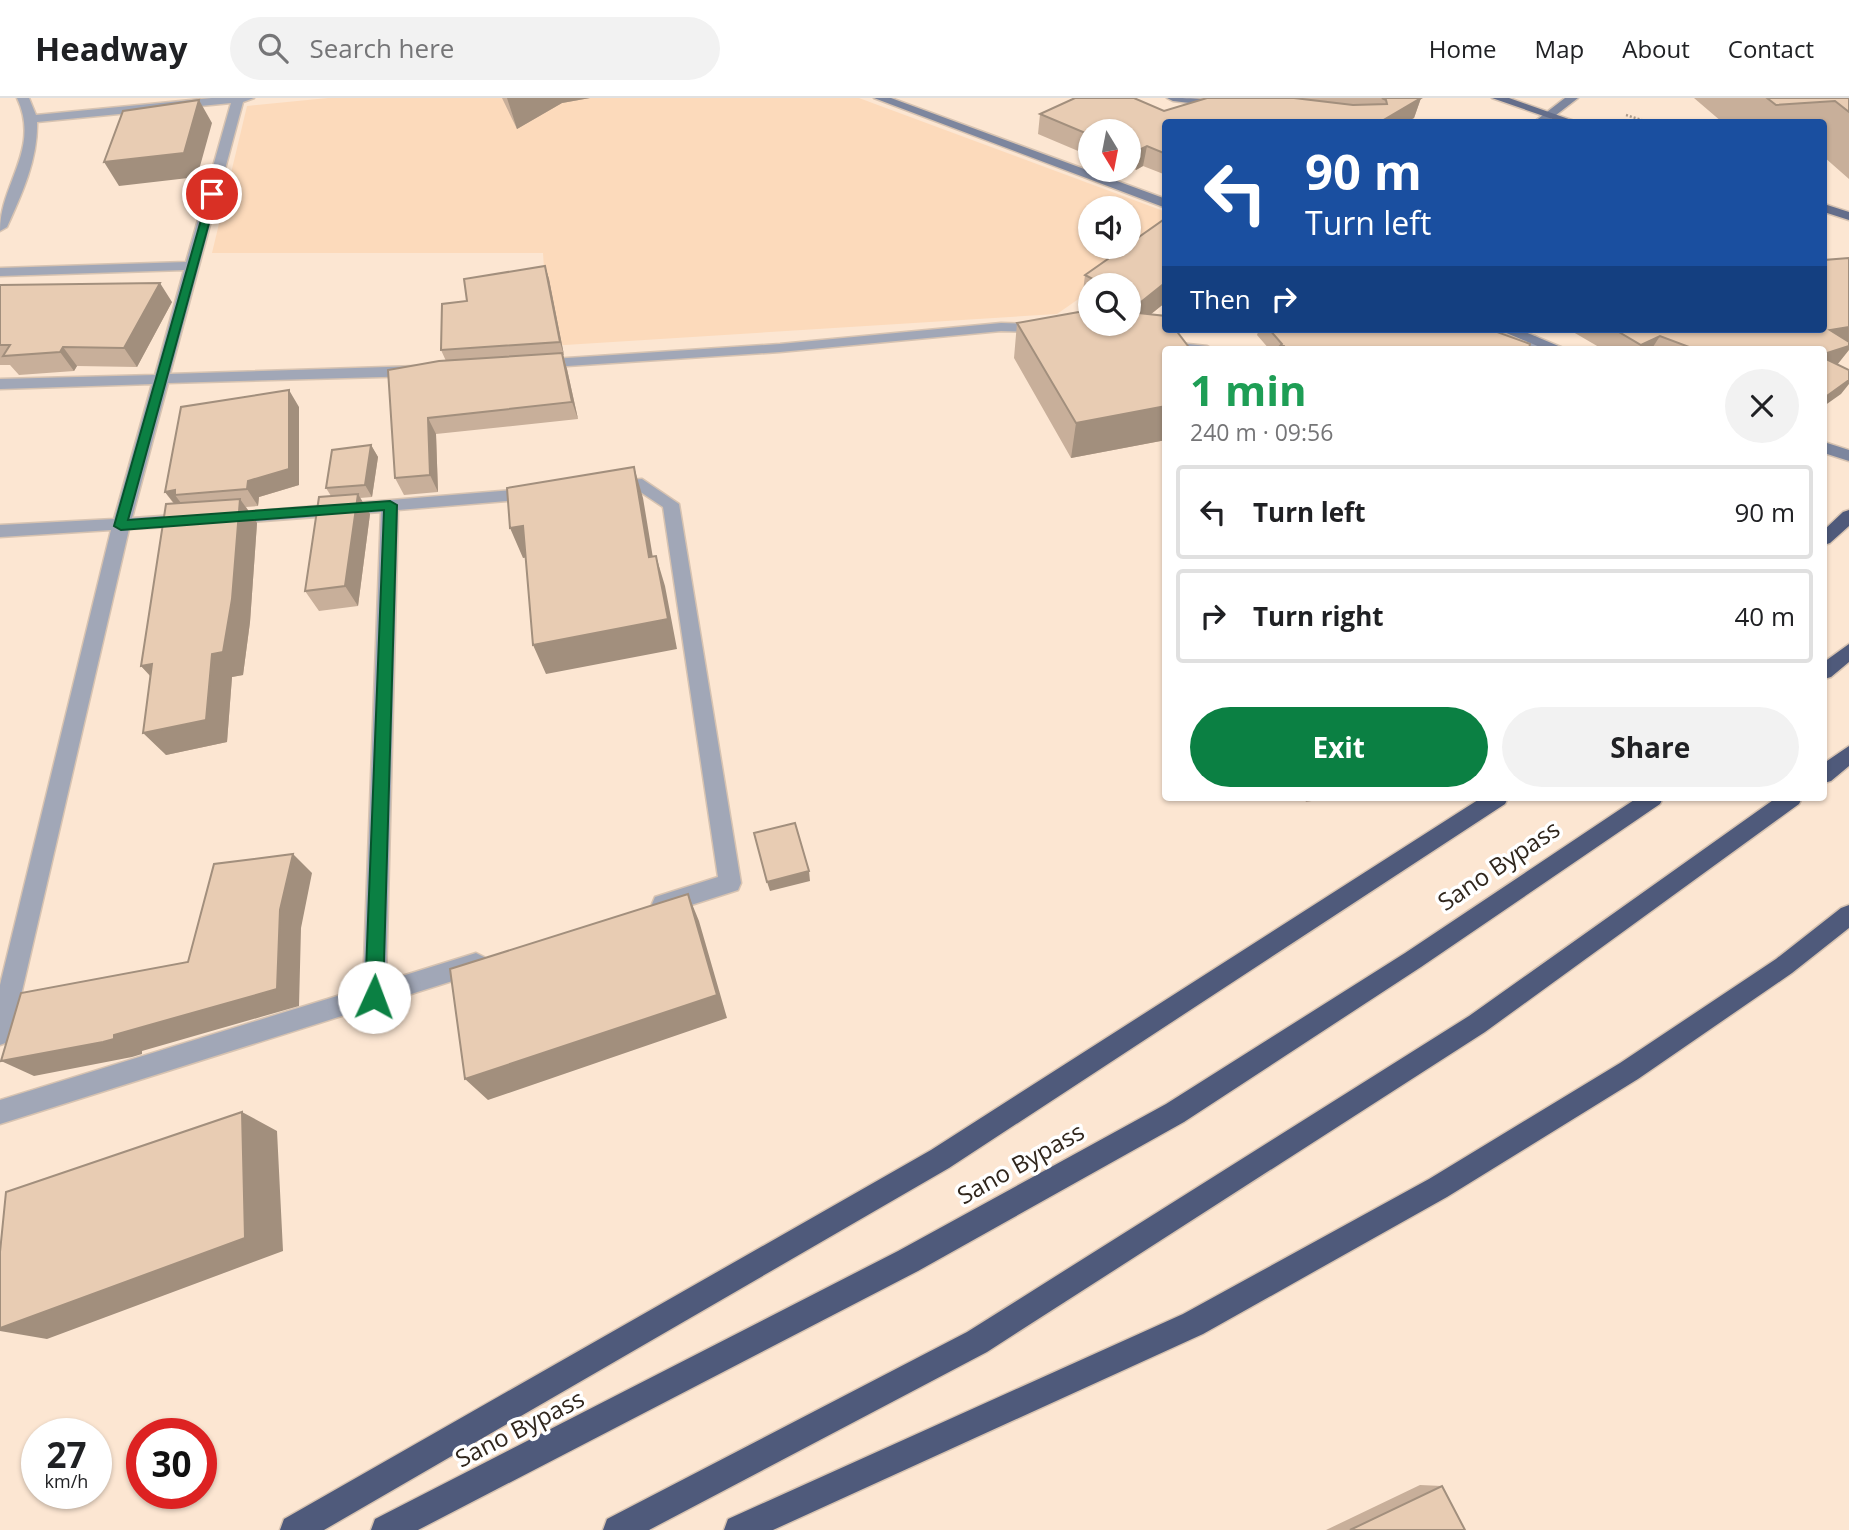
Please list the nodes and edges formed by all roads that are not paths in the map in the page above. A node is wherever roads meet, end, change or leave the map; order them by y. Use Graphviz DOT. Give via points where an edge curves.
graph roads {
  1 [pos="23,98"];
  2 [pos="248,98"];
  3 [pos="880,98"];
  4 [pos="1173,98"];
  5 [pos="1498,98"];
  6 [pos="1572,98"];
  7 [pos="238,99"];
  8 [pos="1239,106"];
  9 [pos="31,119"];
  10 [pos="1545,119"];
  11 [pos="1162,203"];
  12 [pos="1827,209"];
  13 [pos="1849,216"];
  14 [pos="0,227"];
  15 [pos="192,266"];
  16 [pos="0,272"];
  17 [pos="1066,332"];
  18 [pos="1511,333"];
  19 [pos="1139,343"];
  20 [pos="1531,345"];
  21 [pos="1168,346"];
  22 [pos="524,365"];
  23 [pos="430,371"];
  24 [pos="162,378"];
  25 [pos="0,384"];
  26 [pos="1827,448"];
  27 [pos="1849,456"];
  28 [pos="589,489"];
  29 [pos="550,492"];
  30 [pos="390,505"];
  31 [pos="1849,516"];
  32 [pos="121,526"];
  33 [pos="0,531"];
  34 [pos="1827,535"];
  35 [pos="1849,651"];
  36 [pos="1827,669"];
  37 [pos="1849,754"];
  38 [pos="1827,772"];
  39 [pos="1494,801"];
  40 [pos="1649,801"];
  41 [pos="1788,801"];
  42 [pos="638,912"];
  43 [pos="1849,915"];
  44 [pos="493,959"];
  45 [pos="374,997"];
  46 [pos="0,1034"];
  47 [pos="0,1112"];
  48 [pos="295,1530"];
  49 [pos="386,1530"];
  50 [pos="618,1530"];
  51 [pos="739,1530"];
  1 -- 9 [label="street"];
  2 -- 7 [label="street"];
  3 -- 11 [label="street"];
  4 -- 8 [label="street"];
  5 -- 10 [label="main road"];
  6 -- 10 [label="street"];
  7 -- 9 [label="street"];
  7 -- 15 [label="street"];
  9 -- 14 [label="street" via="22,181"];
  12 -- 13 [label="main road"];
  15 -- 16 [label="street"];
  15 -- 24 [label="street"];
  17 -- 22 [label="street" via="1001,327"];
  18 -- 20 [label="street"];
  19 -- 21 [label="street"];
  23 -- 24 [label="street"];
  24 -- 25 [label="street"];
  24 -- 32 [label="street"];
  26 -- 27 [label="street"];
  28 -- 42 [label="street" via="642,485 671,504 730,883"];
  29 -- 30 [label="street"];
  30 -- 32 [label="street"];
  30 -- 45 [label="street"];
  31 -- 34 [label="highway"];
  32 -- 33 [label="street"];
  32 -- 46 [label="street"];
  35 -- 36 [label="highway"];
  37 -- 38 [label="highway"];
  39 -- 48 [label="highway" via="940,1159"];
  40 -- 49 [label="highway, Sano Bypass" via="1175,1113 908,1261"];
  41 -- 50 [label="highway" via="1477,1024 977,1342"];
  43 -- 51 [label="highway" via="1784,966 1629,1071 1426,1195 1193,1324"];
  44 -- 45 [label="street"];
  45 -- 47 [label="street"];
}
